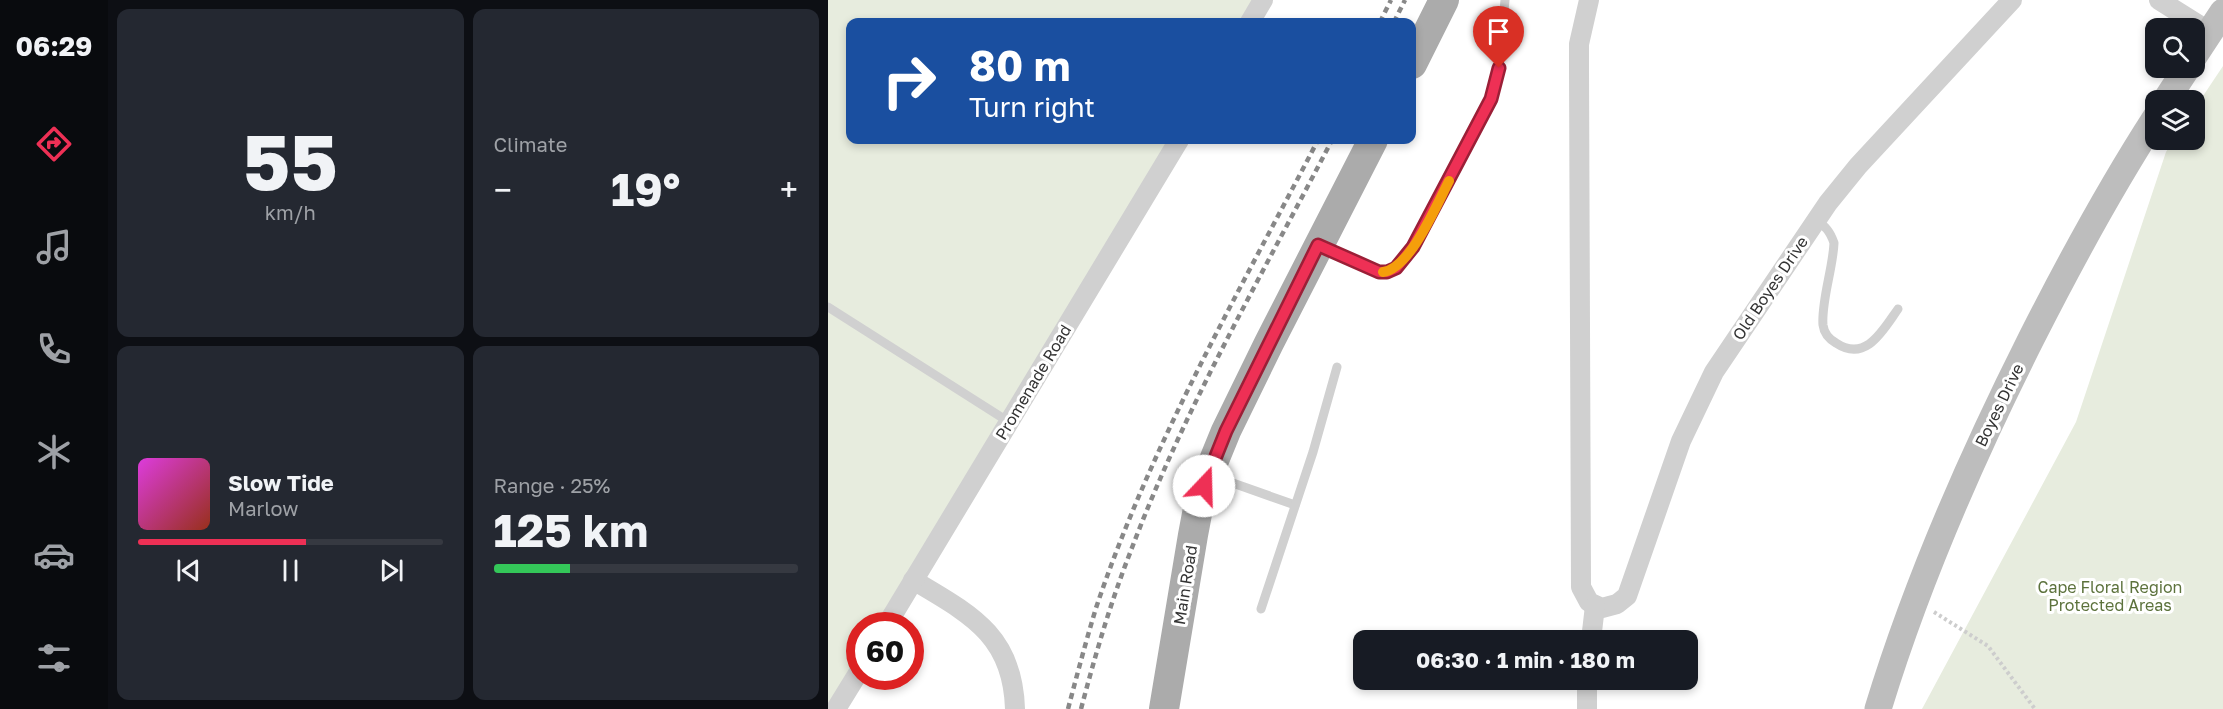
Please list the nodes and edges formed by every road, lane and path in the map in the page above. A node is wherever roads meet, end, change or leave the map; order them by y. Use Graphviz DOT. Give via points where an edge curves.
graph roads {
  1 [pos="1263,0"];
  2 [pos="1444,0"];
  3 [pos="1505,0"];
  4 [pos="1589,0"];
  5 [pos="2012,0"];
  6 [pos="2159,0"];
  7 [pos="1252,18"];
  8 [pos="2216,22"];
  9 [pos="2205,39"];
  10 [pos="1416,56"];
  11 [pos="2145,136"];
  12 [pos="1177,144"];
  13 [pos="1370,144"];
  14 [pos="1816,220"];
  15 [pos="1318,245"];
  16 [pos="828,307"];
  17 [pos="1898,309"];
  18 [pos="1337,367"];
  19 [pos="1009,422"];
  20 [pos="1208,475"];
  21 [pos="1295,505"];
  22 [pos="913,580"];
  23 [pos="1913,604"];
  24 [pos="1595,606"];
  25 [pos="1261,609"];
  26 [pos="894,612"];
  27 [pos="1592,630"];
  28 [pos="848,690"];
  29 [pos="1587,690"];
  30 [pos="836,709"];
  31 [pos="1015,709"];
  32 [pos="1164,709"];
  33 [pos="1587,709"];
  34 [pos="1878,709"];
  35 [pos="2035,709"];
  1 -- 7 [label="street"];
  2 -- 10 [label="main road"];
  3 -- 15 [label="lane" via="1499,68 1491,99 1404,259 1396,268 1379,272"];
  4 -- 24 [label="street" via="1579,44 1581,579 1584,595"];
  5 -- 14 [label="street, Old Boyes Drive" via="1858,166"];
  6 -- 8 [label="street"];
  8 -- 9 [label="main road"];
  11 -- 23 [label="main road, Boyes Drive" via="2062,277 2008,384"];
  12 -- 19 [label="street, Promenade Road"];
  13 -- 15 [label="main road, Main Road"];
  14 -- 17 [label="lane" via="1826,227 1833,243 1823,326 1829,339 1849,350 1864,348"];
  14 -- 24 [label="street, Old Boyes Drive" via="1714,372 1692,417 1627,596 1608,608"];
  15 -- 20 [label="main road, Main Road"];
  16 -- 19 [label="lane"];
  18 -- 21 [label="lane"];
  19 -- 22 [label="street, Promenade Road"];
  20 -- 21 [label="lane"];
  20 -- 32 [label="main road, Main Road" via="1193,535"];
  21 -- 25 [label="lane"];
  22 -- 26 [label="street, Promenade Road"];
  22 -- 31 [label="street" via="976,620 995,640 1007,663"];
  23 -- 34 [label="main road, Boyes Drive"];
  23 -- 35 [label="path" via="1941,615 1988,646"];
  24 -- 27 [label="street"];
  28 -- 30 [label="street"];
  29 -- 33 [label="street"];
}
